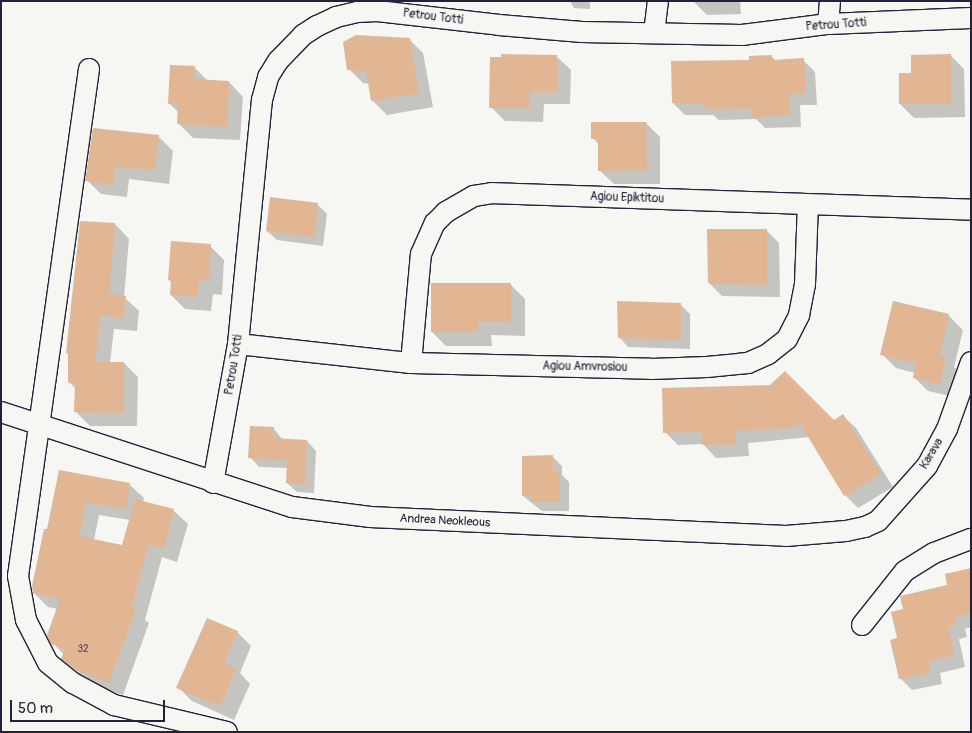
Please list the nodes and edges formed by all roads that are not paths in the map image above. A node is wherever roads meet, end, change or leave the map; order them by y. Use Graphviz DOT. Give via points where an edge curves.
graph roads {
  1 [pos="658,1"];
  2 [pos="830,1"];
  3 [pos="971,18"];
  4 [pos="828,24"];
  5 [pos="654,33"];
  6 [pos="89,69"];
  7 [pos="808,204"];
  8 [pos="971,210"];
  9 [pos="238,344"];
  10 [pos="971,362"];
  11 [pos="411,363"];
  12 [pos="1,412"];
  13 [pos="38,422"];
  14 [pos="213,482"];
  15 [pos="865,528"];
  16 [pos="971,539"];
  17 [pos="862,625"];
  18 [pos="227,732"];
  1 -- 5 [label="street"];
  2 -- 4 [label="street"];
  3 -- 4 [label="street, Petrou Totti"];
  4 -- 5 [label="street, Petrou Totti" via="742,35"];
  5 -- 9 [label="street, Petrou Totti" via="582,32 376,11 336,17 303,35 268,77 262,100"];
  6 -- 13 [label="street"];
  7 -- 8 [label="street, Agiou Epiktitou"];
  7 -- 11 [label="street, Agiou Amvrosiou" via="805,284 799,315 787,339 768,354 748,363 651,369"];
  7 -- 11 [label="street, Agiou Epiktitou" via="474,196 459,203 435,223 421,254"];
  9 -- 11 [label="street, Agiou Amvrosiou"];
  9 -- 14 [label="street, Petrou Totti"];
  10 -- 15 [label="street, Karava" via="947,429 928,466 878,521"];
  12 -- 13 [label="street, Andrea Neokleous"];
  13 -- 14 [label="street, Andrea Neokleous"];
  13 -- 18 [label="street" via="18,576 26,620 48,663 73,683 114,705"];
  14 -- 15 [label="street, Andrea Neokleous" via="292,507 370,517 786,536"];
  16 -- 17 [label="street" via="934,553 905,571"];
}
